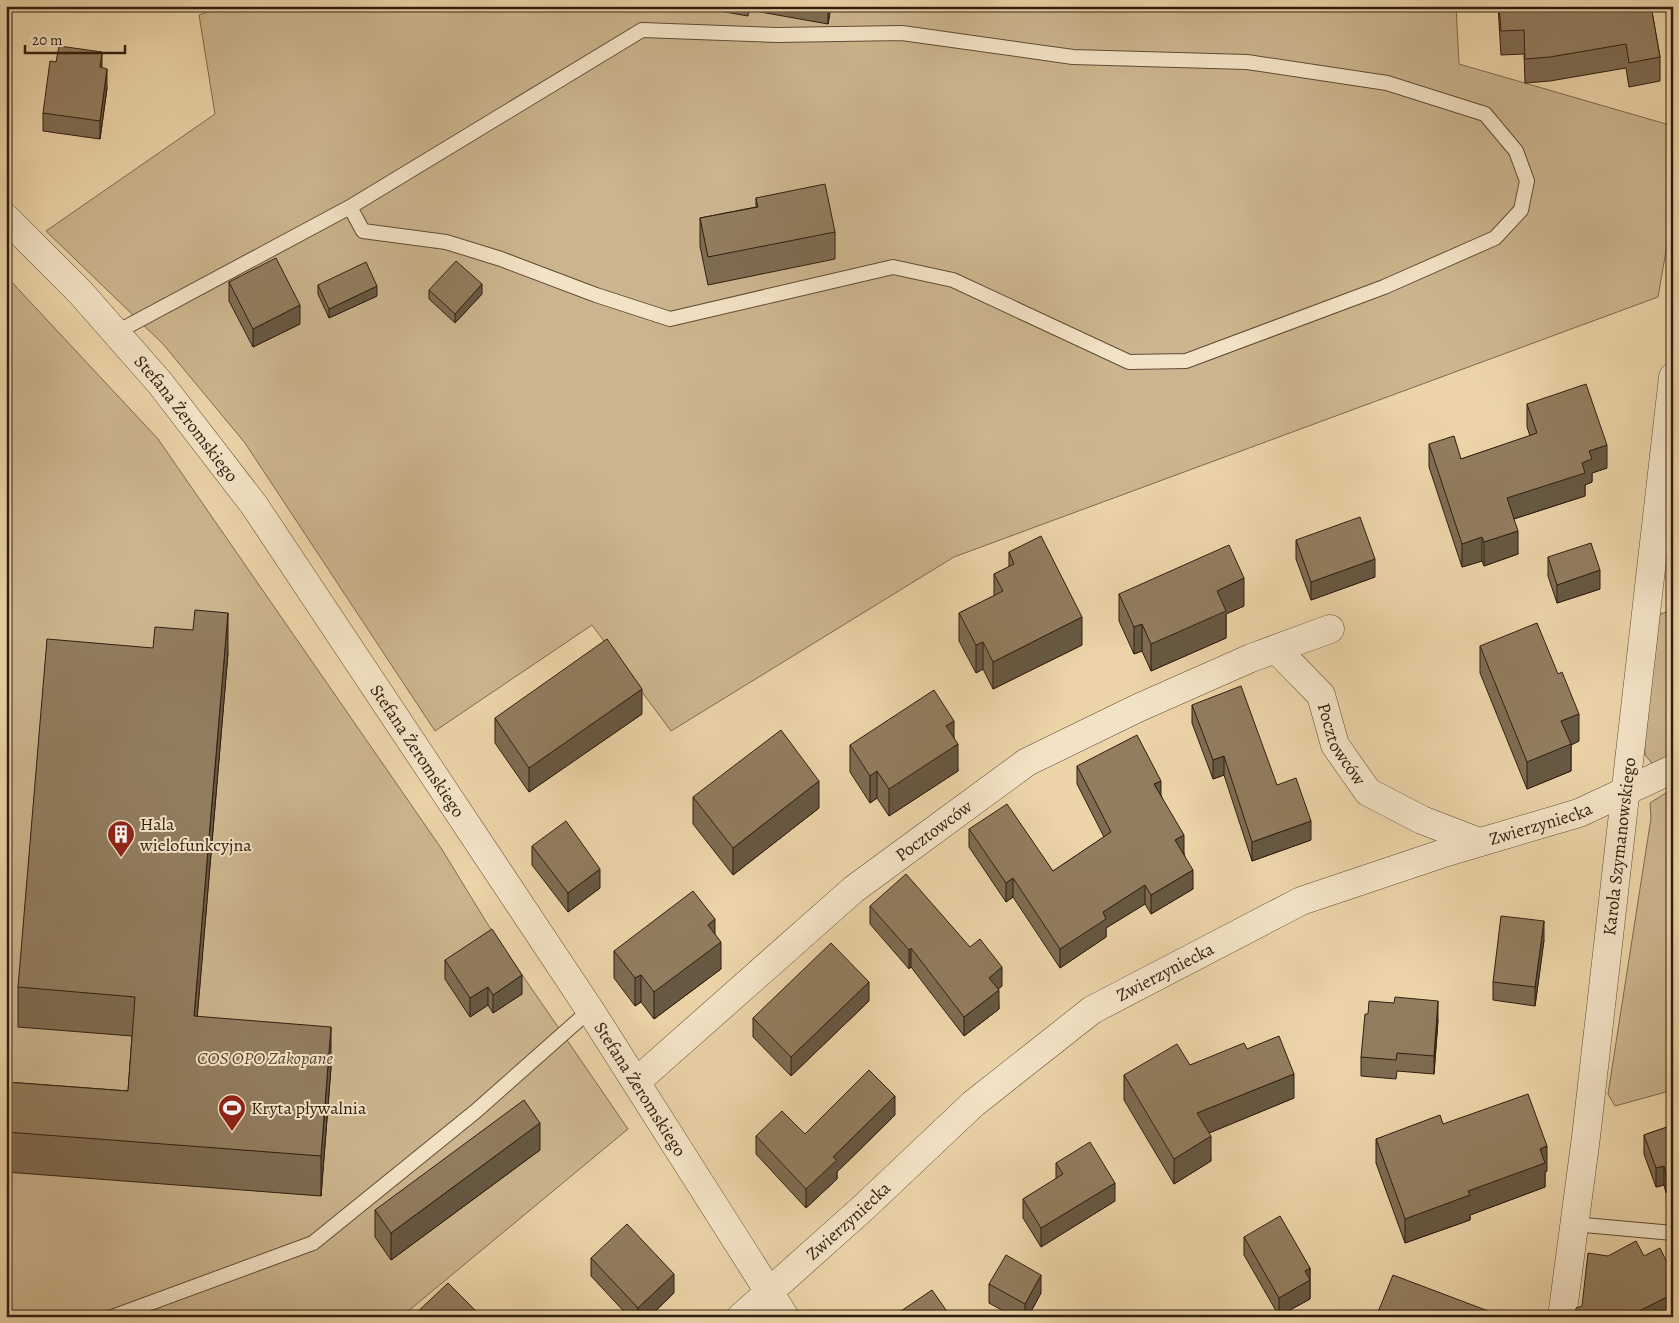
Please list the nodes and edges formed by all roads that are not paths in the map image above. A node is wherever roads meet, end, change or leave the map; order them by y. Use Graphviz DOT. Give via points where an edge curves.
graph roads {
  1 [pos="350,207"];
  2 [pos="6,218"];
  3 [pos="115,333"];
  4 [pos="1673,377"];
  5 [pos="1330,630"];
  6 [pos="1276,649"];
  7 [pos="1673,769"];
  8 [pos="1624,794"];
  9 [pos="1479,842"];
  10 [pos="590,1010"];
  11 [pos="636,1082"];
  12 [pos="1573,1224"];
  13 [pos="1673,1233"];
  14 [pos="769,1292"];
  15 [pos="112,1317"];
  16 [pos="741,1317"];
  17 [pos="785,1317"];
  18 [pos="1562,1317"];
  1 -- 1 [label="lane" via="642,30 777,35 902,33 1073,58 1247,62 1387,82 1485,114 1516,151 1527,181 1522,210 1495,238 1384,287 1186,361 1129,362 953,280 893,267 670,319 446,242 363,231"];
  1 -- 3 [label="lane"];
  2 -- 3 [label="street, Stefana Żeromskiego" via="80,292"];
  3 -- 10 [label="street, Stefana Żeromskiego" via="160,383 254,505"];
  4 -- 8 [label="street, Karola Szymanowskiego"];
  5 -- 6 [label="street, Pocztowców"];
  6 -- 9 [label="street, Pocztowców" via="1321,695 1335,745 1368,792 1422,820"];
  6 -- 11 [label="street, Pocztowców" via="1138,708 1028,762 854,889"];
  7 -- 8 [label="street, Zwierzyniecka"];
  8 -- 9 [label="street, Zwierzyniecka" via="1579,813"];
  8 -- 12 [label="street, Karola Szymanowskiego" via="1586,1137"];
  9 -- 14 [label="street, Zwierzyniecka" via="1301,901 1092,1010 973,1104"];
  10 -- 11 [label="street, Stefana Żeromskiego"];
  10 -- 15 [label="lane" via="476,1111 313,1244"];
  11 -- 14 [label="street, Stefana Żeromskiego"];
  12 -- 13 [label="lane"];
  12 -- 18 [label="street, Karola Szymanowskiego"];
  14 -- 16 [label="street, Zwierzyniecka"];
  14 -- 17 [label="street, Stefana Żeromskiego"];
}
